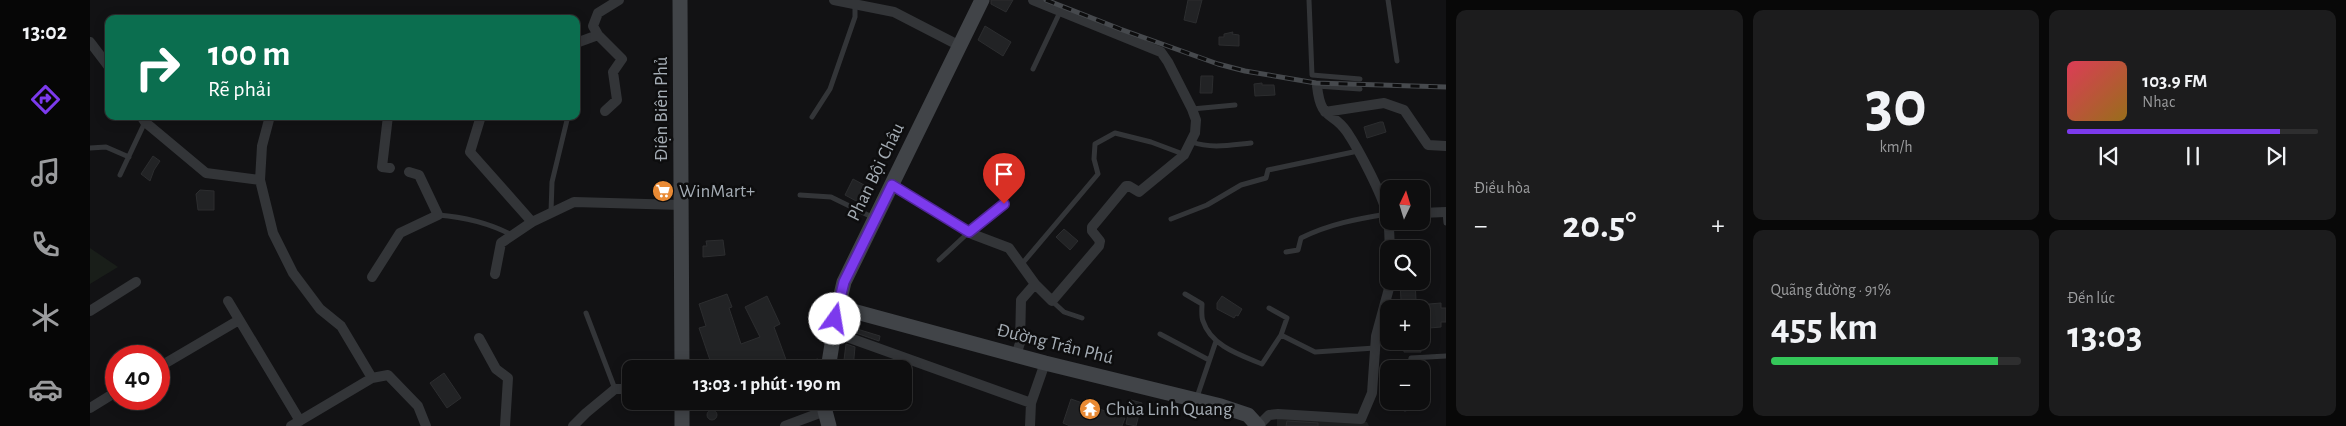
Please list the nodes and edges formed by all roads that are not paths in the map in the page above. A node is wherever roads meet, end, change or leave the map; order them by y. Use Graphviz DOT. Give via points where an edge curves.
graph roads {
  1 [pos="619,0"];
  2 [pos="680,0"];
  3 [pos="834,0"];
  4 [pos="982,0"];
  5 [pos="1033,0"];
  6 [pos="1309,0"];
  7 [pos="1388,0"];
  8 [pos="854,4"];
  9 [pos="1060,12"];
  10 [pos="598,35"];
  11 [pos="90,42"];
  12 [pos="580,42"];
  13 [pos="960,46"];
  14 [pos="1397,61"];
  15 [pos="105,62"];
  16 [pos="1033,69"];
  17 [pos="1360,79"];
  18 [pos="1317,86"];
  19 [pos="1360,89"];
  20 [pos="1235,105"];
  21 [pos="1192,109"];
  22 [pos="605,111"];
  23 [pos="1325,112"];
  24 [pos="812,117"];
  25 [pos="143,120"];
  26 [pos="144,120"];
  27 [pos="269,120"];
  28 [pos="388,120"];
  29 [pos="480,120"];
  30 [pos="567,120"];
  31 [pos="1192,142"];
  32 [pos="1251,143"];
  33 [pos="1446,146"];
  34 [pos="90,148"];
  35 [pos="1358,151"];
  36 [pos="1184,155"];
  37 [pos="129,157"];
  38 [pos="390,168"];
  39 [pos="409,172"];
  40 [pos="1010,172"];
  41 [pos="120,176"];
  42 [pos="260,180"];
  43 [pos="892,185"];
  44 [pos="800,195"];
  45 [pos="1380,197"];
  46 [pos="682,205"];
  47 [pos="1446,212"];
  48 [pos="551,213"];
  49 [pos="1430,213"];
  50 [pos="438,215"];
  51 [pos="1380,215"];
  52 [pos="875,218"];
  53 [pos="1171,219"];
  54 [pos="532,222"];
  55 [pos="1446,223"];
  56 [pos="969,232"];
  57 [pos="512,235"];
  58 [pos="1286,252"];
  59 [pos="939,260"];
  60 [pos="1021,265"];
  61 [pos="495,274"];
  62 [pos="372,277"];
  63 [pos="136,282"];
  64 [pos="1034,284"];
  65 [pos="1389,290"];
  66 [pos="1185,294"];
  67 [pos="228,301"];
  68 [pos="1052,301"];
  69 [pos="838,307"];
  70 [pos="1269,308"];
  71 [pos="90,311"];
  72 [pos="586,313"];
  73 [pos="1082,318"];
  74 [pos="239,320"];
  75 [pos="833,332"];
  76 [pos="1160,334"];
  77 [pos="1281,334"];
  78 [pos="479,338"];
  79 [pos="1216,341"];
  80 [pos="1375,348"];
  81 [pos="1016,355"];
  82 [pos="1446,356"];
  83 [pos="682,360"];
  84 [pos="829,360"];
  85 [pos="1209,360"];
  86 [pos="1411,360"];
  87 [pos="170,361"];
  88 [pos="1045,363"];
  89 [pos="372,378"];
  90 [pos="616,389"];
  91 [pos="622,389"];
  92 [pos="105,399"];
  93 [pos="1196,400"];
  94 [pos="1031,403"];
  95 [pos="90,408"];
  96 [pos="682,410"];
  97 [pos="827,413"];
  98 [pos="295,423"];
  99 [pos="426,426"];
  100 [pos="505,426"];
  101 [pos="573,426"];
  102 [pos="682,426"];
  103 [pos="785,426"];
  104 [pos="1030,426"];
  105 [pos="1258,426"];
  1 -- 10 [label="street" via="598,13 593,26"];
  2 -- 46 [label="street, Điện Biên Phủ"];
  3 -- 8 [label="street"];
  4 -- 13 [label="street, Phan Bội Châu"];
  5 -- 9 [label="street"];
  6 -- 17 [label="lane" via="1312,75"];
  7 -- 14 [label="lane"];
  8 -- 13 [label="street" via="901,15"];
  8 -- 24 [label="lane" via="855,17 830,89"];
  9 -- 16 [label="lane"];
  9 -- 21 [label="street" via="1161,52"];
  10 -- 12 [label="street"];
  10 -- 22 [label="street" via="622,59 613,72 617,100"];
  11 -- 15 [label="street"];
  13 -- 43 [label="street, Phan Bội Châu"];
  18 -- 19 [label="lane"];
  18 -- 23 [label="street" via="1319,104"];
  20 -- 21 [label="lane"];
  21 -- 31 [label="street" via="1196,120"];
  23 -- 33 [label="street" via="1384,103 1404,110 1428,145"];
  23 -- 35 [label="street" via="1343,127"];
  25 -- 37 [label="lane"];
  26 -- 42 [label="street" via="206,173"];
  27 -- 42 [label="street" via="262,146"];
  28 -- 38 [label="street" via="382,167"];
  29 -- 54 [label="street" via="470,152"];
  30 -- 48 [label="lane" via="552,182"];
  31 -- 32 [label="lane" via="1201,146"];
  31 -- 36 [label="street"];
  34 -- 37 [label="lane" via="106,147"];
  35 -- 45 [label="street"];
  35 -- 53 [label="lane" via="1268,170 1266,178 1241,185 1206,205"];
  36 -- 60 [label="lane" via="1115,133 1095,144 1098,174"];
  36 -- 68 [label="street" via="1139,192 1126,186 1092,226 1100,241 1099,246"];
  37 -- 41 [label="lane"];
  39 -- 50 [label="street" via="419,175"];
  40 -- 56 [label="lane" via="998,192 1004,204"];
  42 -- 89 [label="street" via="273,233 293,273 320,309 341,326"];
  43 -- 52 [label="street, Phan Bội Châu"];
  43 -- 56 [label="street"];
  44 -- 52 [label="lane" via="831,197"];
  46 -- 48 [label="street" via="574,202"];
  46 -- 83 [label="street, Điện Biên Phủ"];
  47 -- 49 [label="street"];
  47 -- 55 [label="lane"];
  48 -- 54 [label="street"];
  50 -- 57 [label="lane" via="494,226"];
  50 -- 62 [label="street" via="400,233"];
  51 -- 58 [label="lane" via="1341,222 1314,232 1301,238 1298,250"];
  52 -- 69 [label="street, Phan Bội Châu" via="844,282"];
  54 -- 57 [label="street"];
  56 -- 59 [label="lane"];
  56 -- 60 [label="street" via="1009,248"];
  57 -- 61 [label="street" via="501,243"];
  60 -- 64 [label="street"];
  63 -- 71 [label="street"];
  64 -- 68 [label="street"];
  64 -- 81 [label="street" via="1021,300 1020,343"];
  65 -- 80 [label="street"];
  66 -- 79 [label="lane" via="1202,304 1203,321"];
  67 -- 74 [label="street"];
  68 -- 73 [label="lane" via="1064,312"];
  69 -- 75 [label="street, Phan Bội Châu"];
  69 -- 81 [label="street, Đường Trần Phú"];
  70 -- 77 [label="lane" via="1287,318"];
  72 -- 90 [label="lane"];
  74 -- 87 [label="street"];
  74 -- 98 [label="street"];
  75 -- 84 [label="street, Phan Bội Châu"];
  75 -- 94 [label="street"];
  76 -- 85 [label="lane"];
  77 -- 79 [label="lane" via="1262,364 1236,354"];
  77 -- 80 [label="lane" via="1315,352"];
  78 -- 100 [label="street" via="496,369 508,378"];
  79 -- 85 [label="lane"];
  80 -- 105 [label="street" via="1372,394 1361,419 1278,414 1269,415"];
  81 -- 88 [label="street, Đường Trần Phú"];
  82 -- 86 [label="lane"];
  85 -- 93 [label="lane"];
  88 -- 93 [label="street, Đường Trần Phú"];
  88 -- 94 [label="street"];
  89 -- 98 [label="street"];
  89 -- 99 [label="street" via="388,375 418,406"];
  90 -- 91 [label="street"];
  90 -- 101 [label="street"];
  92 -- 95 [label="street"];
  93 -- 105 [label="street, Đường Trần Phú" via="1248,415"];
  94 -- 104 [label="street"];
  96 -- 102 [label="street"];
  97 -- 103 [label="street"];
}
